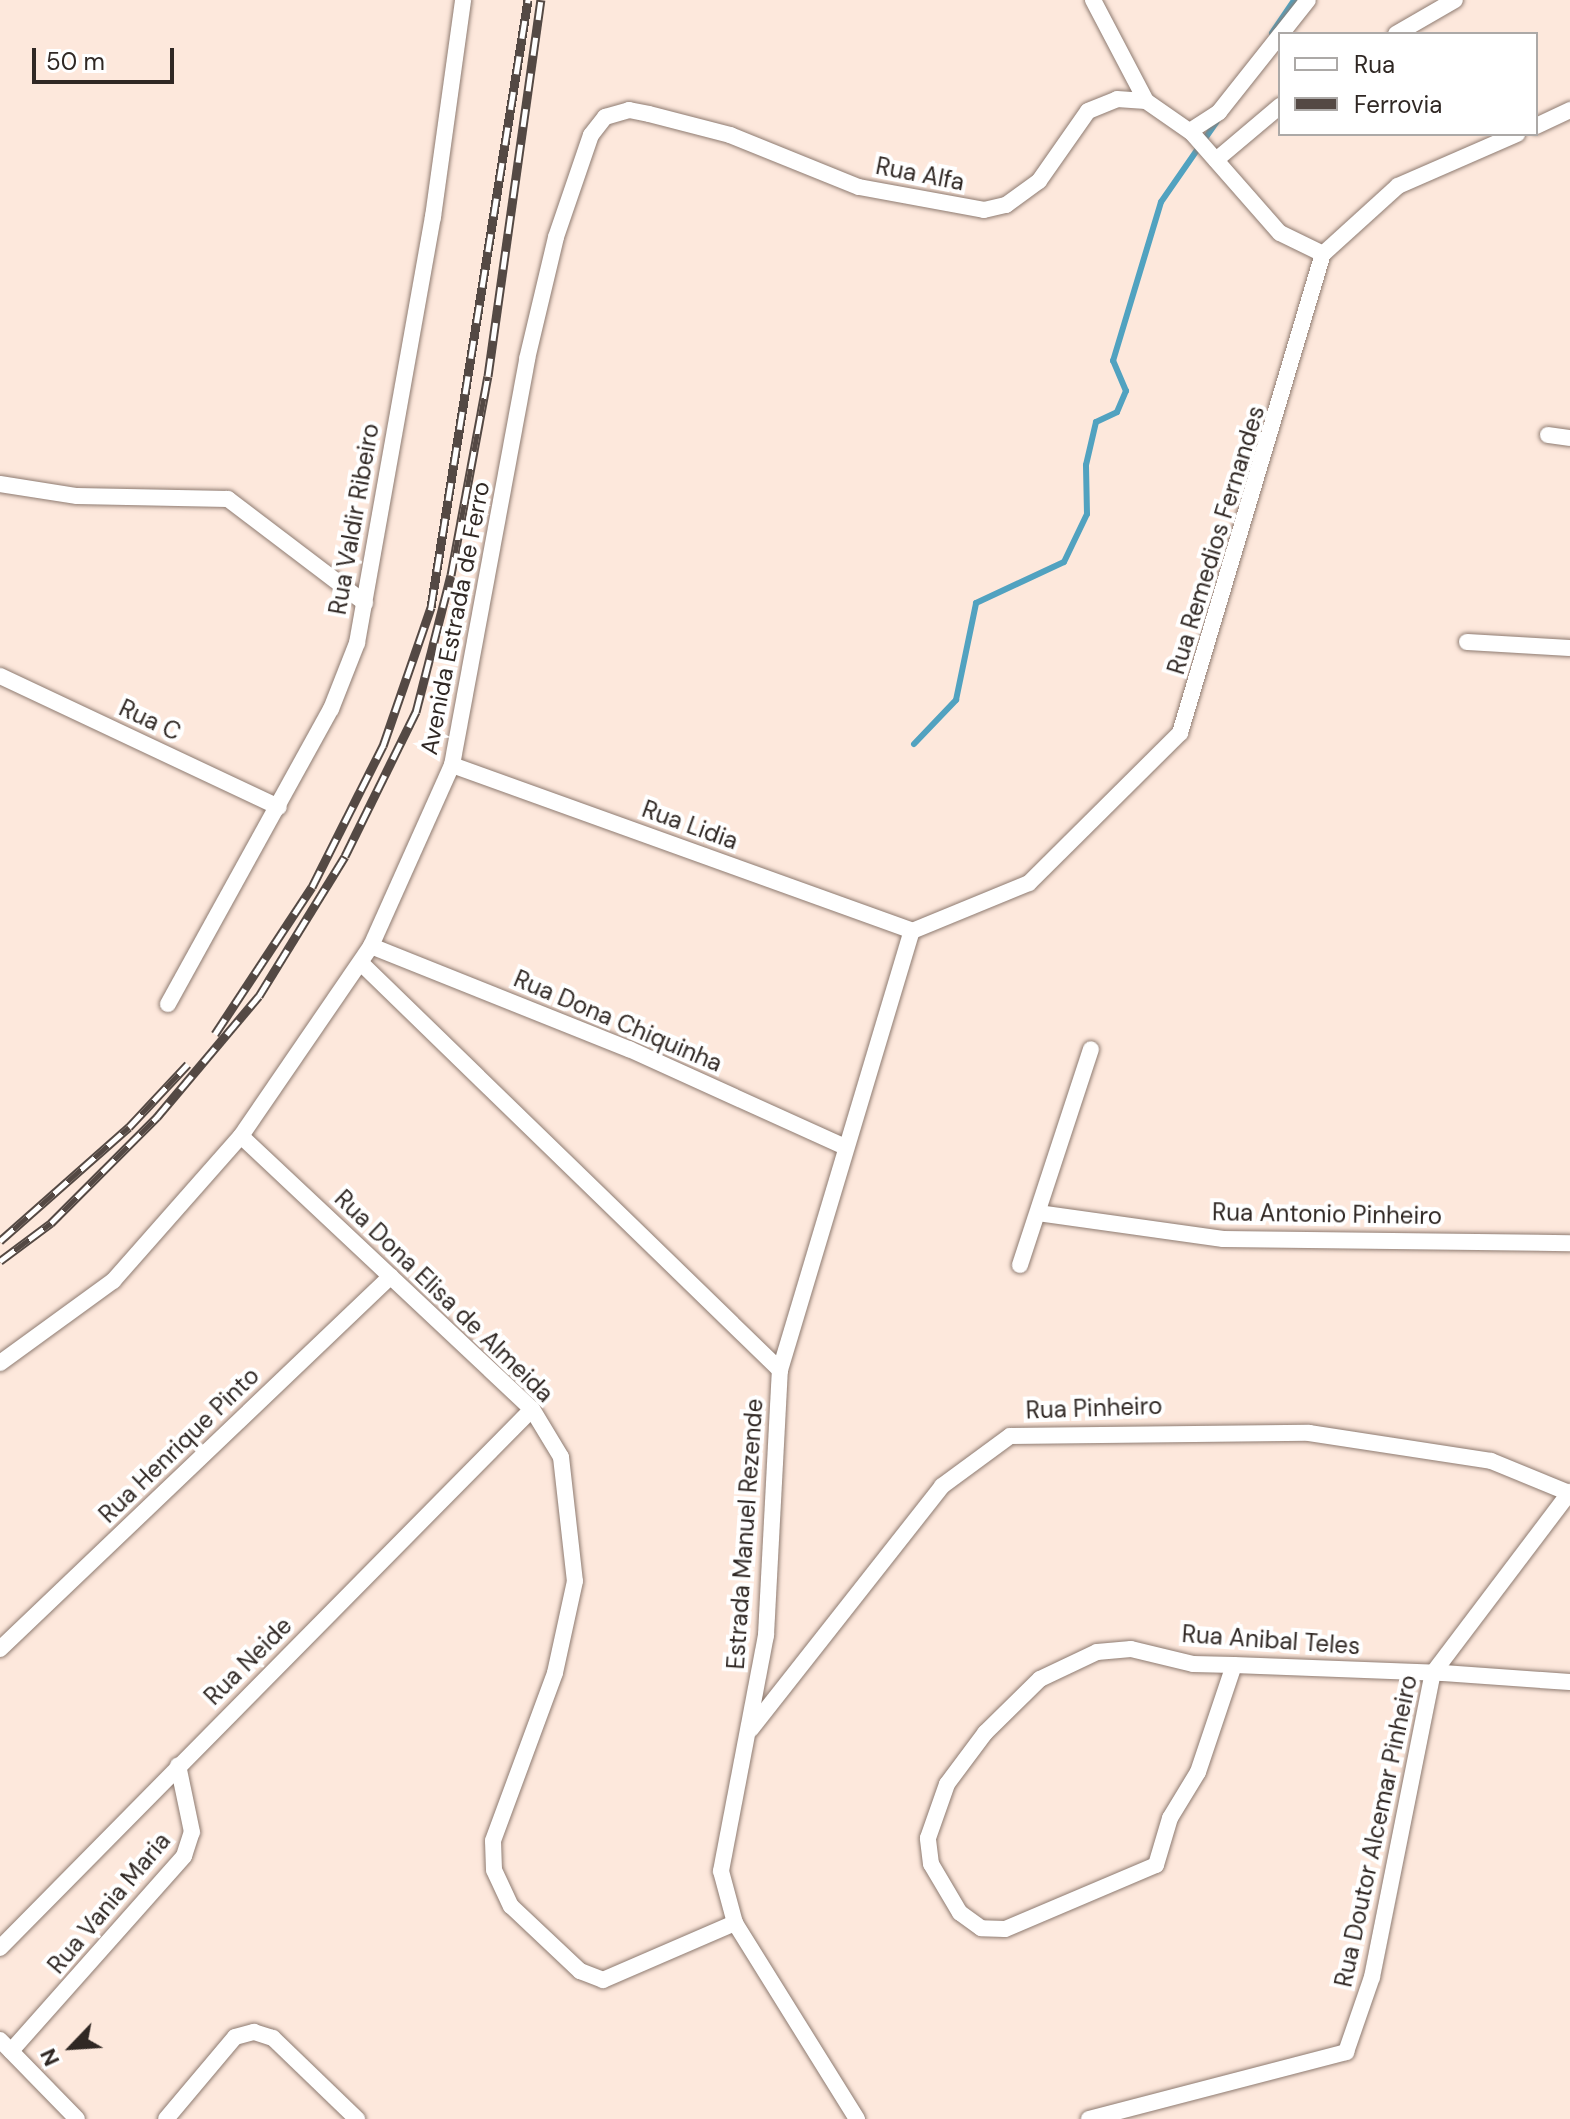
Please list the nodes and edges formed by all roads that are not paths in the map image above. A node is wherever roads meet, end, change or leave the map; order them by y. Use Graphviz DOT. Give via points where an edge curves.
graph roads {
  1 [pos="463,0"];
  2 [pos="1093,0"];
  3 [pos="1308,0"];
  4 [pos="1455,0"];
  5 [pos="1282,32"];
  6 [pos="1399,32"];
  7 [pos="1278,38"];
  8 [pos="1146,101"];
  9 [pos="1278,108"];
  10 [pos="1570,110"];
  11 [pos="649,114"];
  12 [pos="1538,125"];
  13 [pos="1191,132"];
  14 [pos="1512,136"];
  15 [pos="1214,157"];
  16 [pos="1323,254"];
  17 [pos="1548,435"];
  18 [pos="1570,438"];
  19 [pos="0,484"];
  20 [pos="365,603"];
  21 [pos="1467,642"];
  22 [pos="1570,648"];
  23 [pos="0,676"];
  24 [pos="452,765"];
  25 [pos="279,807"];
  26 [pos="912,931"];
  27 [pos="371,946"];
  28 [pos="362,964"];
  29 [pos="168,1004"];
  30 [pos="1091,1049"];
  31 [pos="241,1136"];
  32 [pos="843,1146"];
  33 [pos="1038,1213"];
  34 [pos="1570,1243"];
  35 [pos="1020,1265"];
  36 [pos="391,1276"];
  37 [pos="0,1363"];
  38 [pos="780,1370"];
  39 [pos="532,1409"];
  40 [pos="1570,1492"];
  41 [pos="0,1649"];
  42 [pos="1234,1665"];
  43 [pos="1433,1673"];
  44 [pos="1570,1682"];
  45 [pos="749,1732"];
  46 [pos="178,1765"];
  47 [pos="735,1923"];
  48 [pos="0,1948"];
  49 [pos="6,2045"];
  50 [pos="77,2119"];
  51 [pos="166,2119"];
  52 [pos="357,2119"];
  53 [pos="857,2119"];
  54 [pos="1089,2119"];
  1 -- 20 [label="street, Rua Valdir Ribeiro"];
  2 -- 8 [label="street"];
  3 -- 5 [label="street"];
  4 -- 6 [label="street"];
  7 -- 13 [label="street" via="1219,112"];
  8 -- 11 [label="street, Rua Alfa" via="1117,99 1088,111 1039,181 1006,205 984,210 859,187 730,135"];
  8 -- 13 [label="street"];
  9 -- 15 [label="street"];
  10 -- 12 [label="street"];
  11 -- 24 [label="street, Avenida Estrada de Ferro" via="616,111 591,135 556,237"];
  13 -- 15 [label="street"];
  14 -- 16 [label="street" via="1398,186"];
  15 -- 16 [label="street" via="1280,233"];
  16 -- 26 [label="street, Rua Remedios Fernandes" via="1180,733 1029,883"];
  17 -- 18 [label="street"];
  19 -- 20 [label="street" via="77,496 228,499"];
  20 -- 25 [label="street, Rua Valdir Ribeiro" via="331,709"];
  21 -- 22 [label="street"];
  23 -- 25 [label="street, Rua C"];
  24 -- 26 [label="street, Rua Lidia"];
  24 -- 27 [label="street, Avenida Estrada de Ferro"];
  25 -- 29 [label="street, Rua Valdir Ribeiro"];
  26 -- 32 [label="street, Estrada Manuel Rezende"];
  27 -- 28 [label="street, Avenida Estrada de Ferro"];
  27 -- 32 [label="street, Rua Dona Chiquinha" via="629,1049"];
  28 -- 31 [label="street, Avenida Estrada de Ferro"];
  28 -- 38 [label="street"];
  30 -- 33 [label="street"];
  31 -- 36 [label="street, Rua Dona Elisa de Almeida"];
  31 -- 37 [label="street, Avenida Estrada de Ferro" via="113,1281"];
  32 -- 38 [label="street, Estrada Manuel Rezende"];
  33 -- 34 [label="street, Rua Antonio Pinheiro" via="1223,1239"];
  33 -- 35 [label="street"];
  36 -- 39 [label="street, Rua Dona Elisa de Almeida"];
  36 -- 41 [label="street, Rua Henrique Pinto"];
  38 -- 45 [label="street, Estrada Manuel Rezende" via="766,1635"];
  39 -- 46 [label="street, Rua Neide"];
  39 -- 47 [label="street, Rua Dona Elisa de Almeida" via="567,1480 575,1581 559,1662 493,1841 500,1887 511,1906 593,1979 614,1979"];
  40 -- 43 [label="street, Rua Doutor Alcemar Pinheiro"];
  40 -- 45 [label="street, Rua Pinheiro" via="1491,1461 1309,1433 1010,1436 942,1486"];
  42 -- 42 [label="street, Rua Anibal Teles" via="1131,1649 1097,1652 1040,1679 963,1760 934,1810 928,1838 943,1890 981,1928 1027,1922 1156,1865 1170,1818 1198,1772"];
  42 -- 43 [label="street, Rua Anibal Teles"];
  43 -- 44 [label="street, Rua Anibal Teles"];
  43 -- 54 [label="street, Rua Doutor Alcemar Pinheiro" via="1372,1977 1346,2052"];
  45 -- 47 [label="street, Estrada Manuel Rezende" via="722,1850"];
  46 -- 48 [label="street, Rua Neide"];
  46 -- 49 [label="street, Rua Vania Maria" via="192,1818 184,1856"];
  47 -- 53 [label="street, Estrada Manuel Rezende"];
  49 -- 50 [label="street"];
  51 -- 52 [label="street" via="235,2037 254,2032 273,2038"];
}
